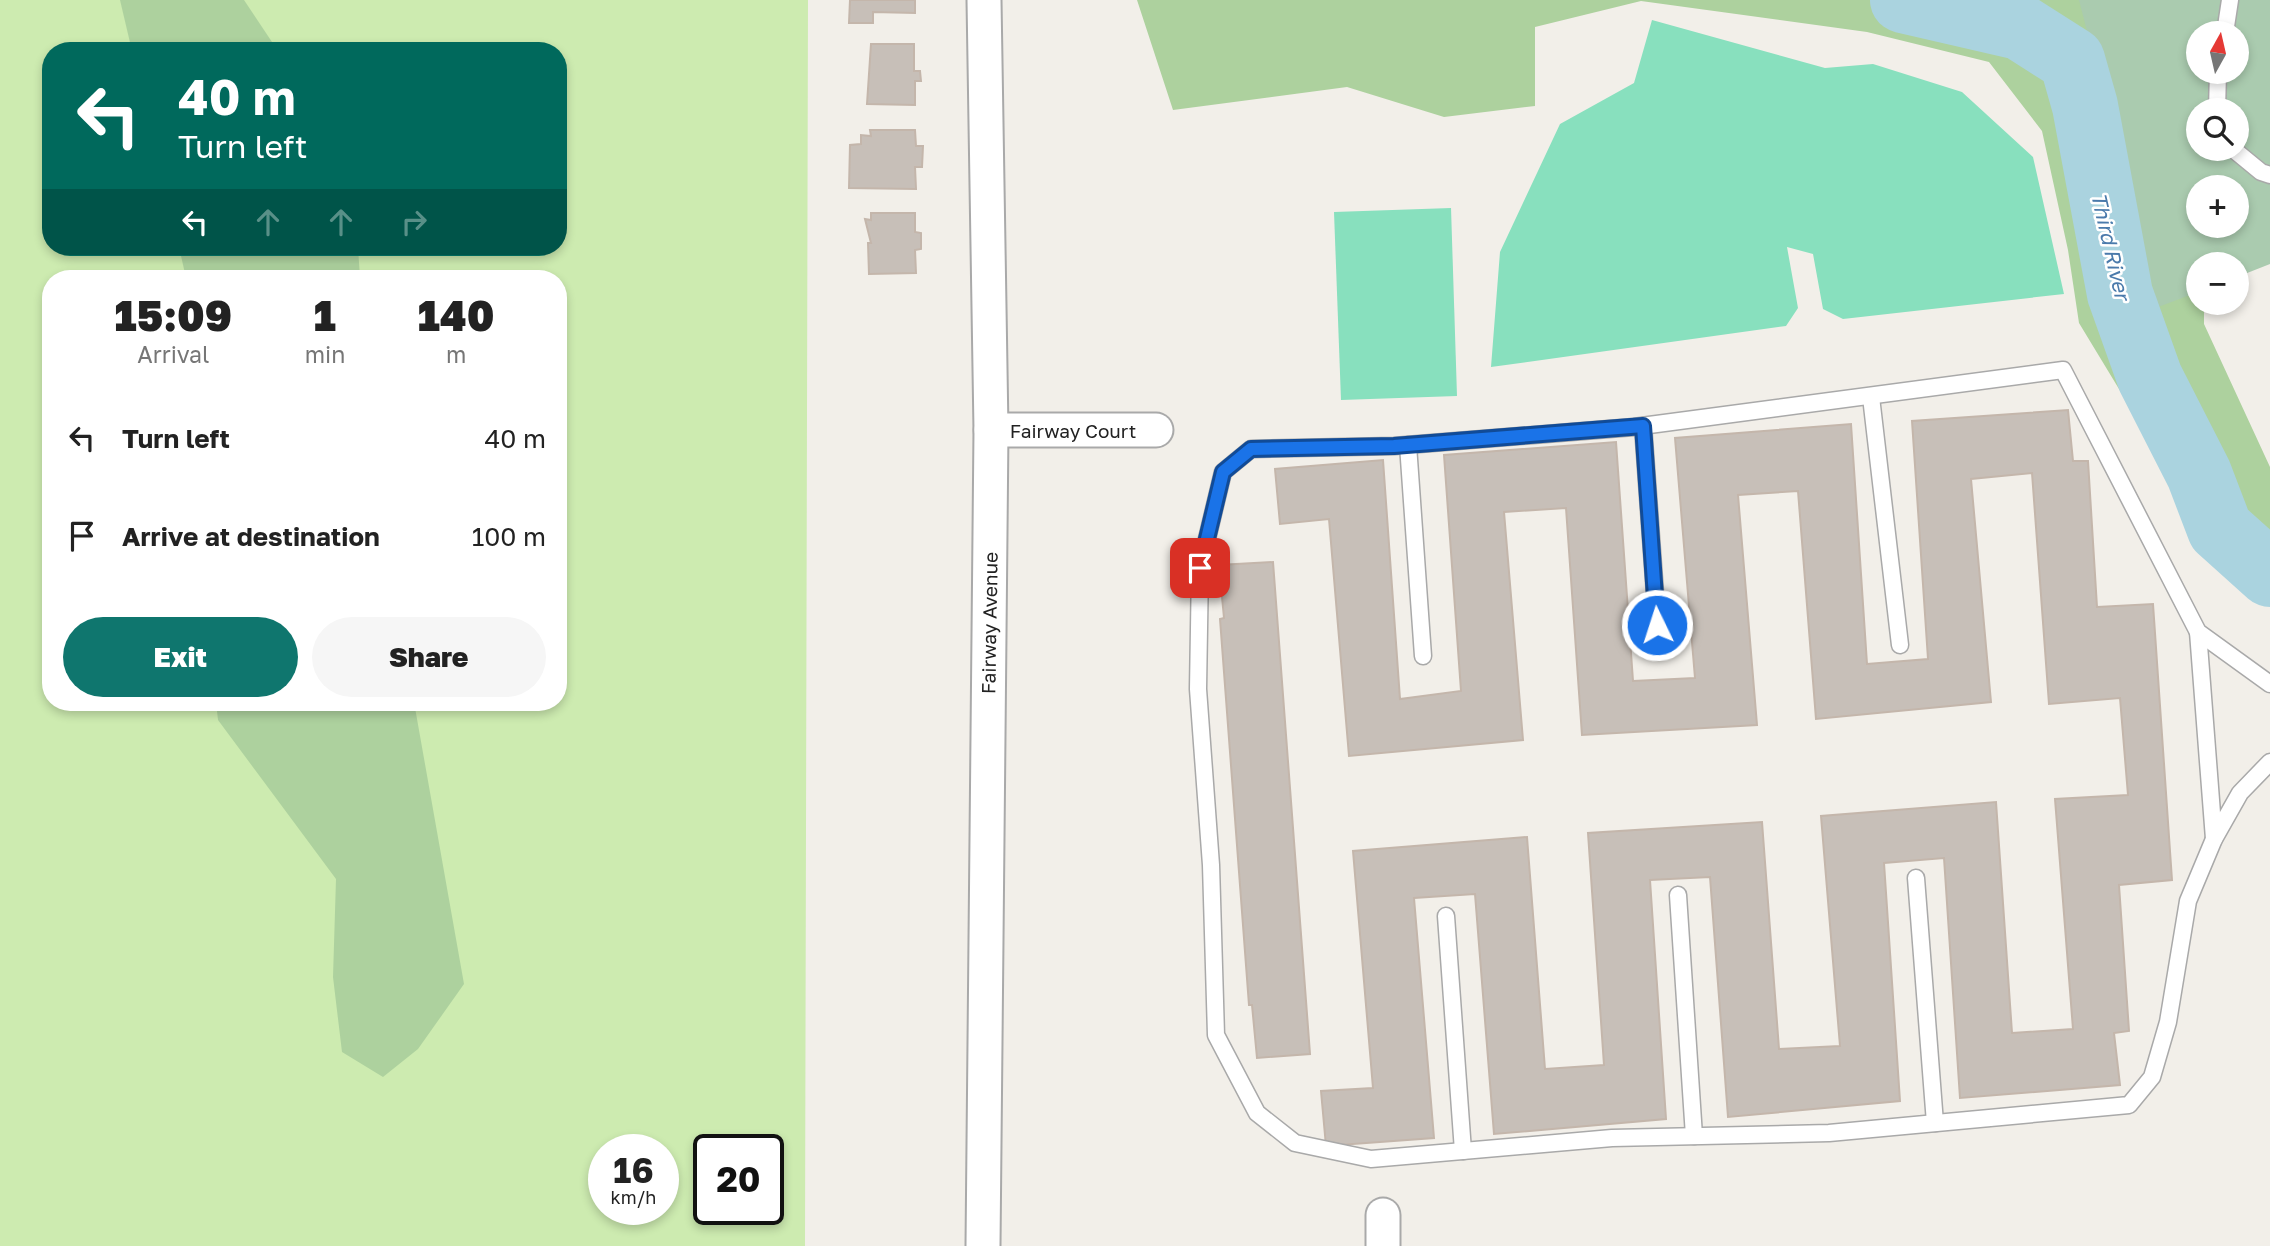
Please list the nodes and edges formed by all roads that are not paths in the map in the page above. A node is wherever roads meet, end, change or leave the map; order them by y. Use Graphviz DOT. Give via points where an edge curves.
graph roads {
  1 [pos="984,0"];
  2 [pos="2230,0"];
  3 [pos="2227,21"];
  4 [pos="2248,161"];
  5 [pos="2270,175"];
  6 [pos="1871,397"];
  7 [pos="1643,426"];
  8 [pos="990,430"];
  9 [pos="1156,430"];
  10 [pos="1408,445"];
  11 [pos="2198,632"];
  12 [pos="1900,645"];
  13 [pos="1659,650"];
  14 [pos="1423,656"];
  15 [pos="2270,684"];
  16 [pos="2270,762"];
  17 [pos="2214,839"];
  18 [pos="1916,878"];
  19 [pos="1678,895"];
  20 [pos="1446,916"];
  21 [pos="1935,1124"];
  22 [pos="1694,1136"];
  23 [pos="1463,1151"];
  24 [pos="983,1246"];
  1 -- 8 [label="street, Fairway Avenue"];
  2 -- 3 [label="lane"];
  4 -- 5 [label="lane"];
  6 -- 7 [label="lane"];
  6 -- 11 [label="lane" via="2063,370"];
  6 -- 12 [label="lane"];
  7 -- 10 [label="lane"];
  7 -- 13 [label="lane"];
  8 -- 9 [label="street, Fairway Court"];
  8 -- 24 [label="street, Fairway Avenue"];
  10 -- 14 [label="lane"];
  10 -- 23 [label="lane" via="1251,449 1223,472 1200,568 1198,689 1216,1035 1257,1113 1295,1143 1371,1159"];
  11 -- 15 [label="lane"];
  11 -- 17 [label="lane"];
  16 -- 17 [label="lane" via="2240,793"];
  17 -- 21 [label="lane" via="2188,901 2168,1021 2152,1077 2129,1105"];
  18 -- 21 [label="lane"];
  19 -- 22 [label="lane"];
  20 -- 23 [label="lane"];
  21 -- 22 [label="lane" via="1829,1133"];
  22 -- 23 [label="lane"];
}
